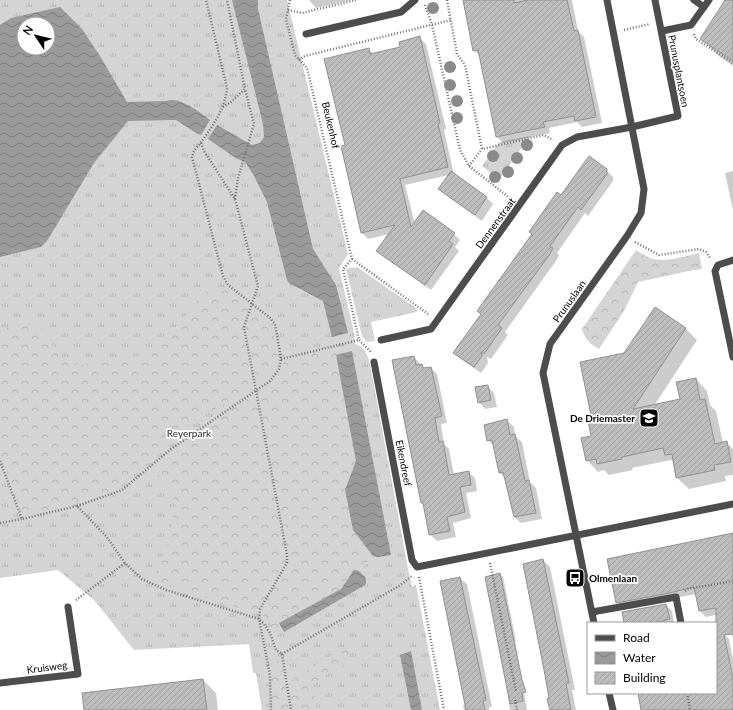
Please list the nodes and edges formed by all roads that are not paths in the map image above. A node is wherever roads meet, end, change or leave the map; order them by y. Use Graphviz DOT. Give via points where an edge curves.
graph roads {
  1 [pos="415,0"];
  2 [pos="607,0"];
  3 [pos="655,0"];
  4 [pos="694,0"];
  5 [pos="708,0"];
  6 [pos="704,7"];
  7 [pos="662,31"];
  8 [pos="306,34"];
  9 [pos="632,127"];
  10 [pos="733,260"];
  11 [pos="381,340"];
  12 [pos="733,357"];
  13 [pos="374,362"];
  14 [pos="733,504"];
  15 [pos="576,536"];
  16 [pos="68,607"];
  17 [pos="592,612"];
  18 [pos="594,622"];
  19 [pos="681,622"];
  20 [pos="0,683"];
  21 [pos="609,694"];
  22 [pos="612,710"];
  1 -- 8 [label="street" via="401,12"];
  2 -- 9 [label="street, Prunuslaan"];
  3 -- 7 [label="street, Prunusplantsoen"];
  4 -- 6 [label="street"];
  5 -- 6 [label="street"];
  6 -- 7 [label="street, Prunusplantsoen" via="691,25"];
  7 -- 9 [label="street, Prunusplantsoen" via="678,116"];
  9 -- 11 [label="street, Dennenstraat" via="577,137 562,145 431,329"];
  9 -- 15 [label="street, Prunuslaan" via="644,189 642,213 550,344 543,373"];
  10 -- 12 [label="street" via="720,264 715,271"];
  13 -- 15 [label="street, Eikendreef" via="412,560 417,567"];
  14 -- 15 [label="street"];
  15 -- 17 [label="street, Prunuslaan"];
  16 -- 20 [label="street, Kruisweg" via="78,674"];
  17 -- 18 [label="street, Prunuslaan"];
  17 -- 19 [label="street" via="676,597"];
  21 -- 22 [label="street"];
}
